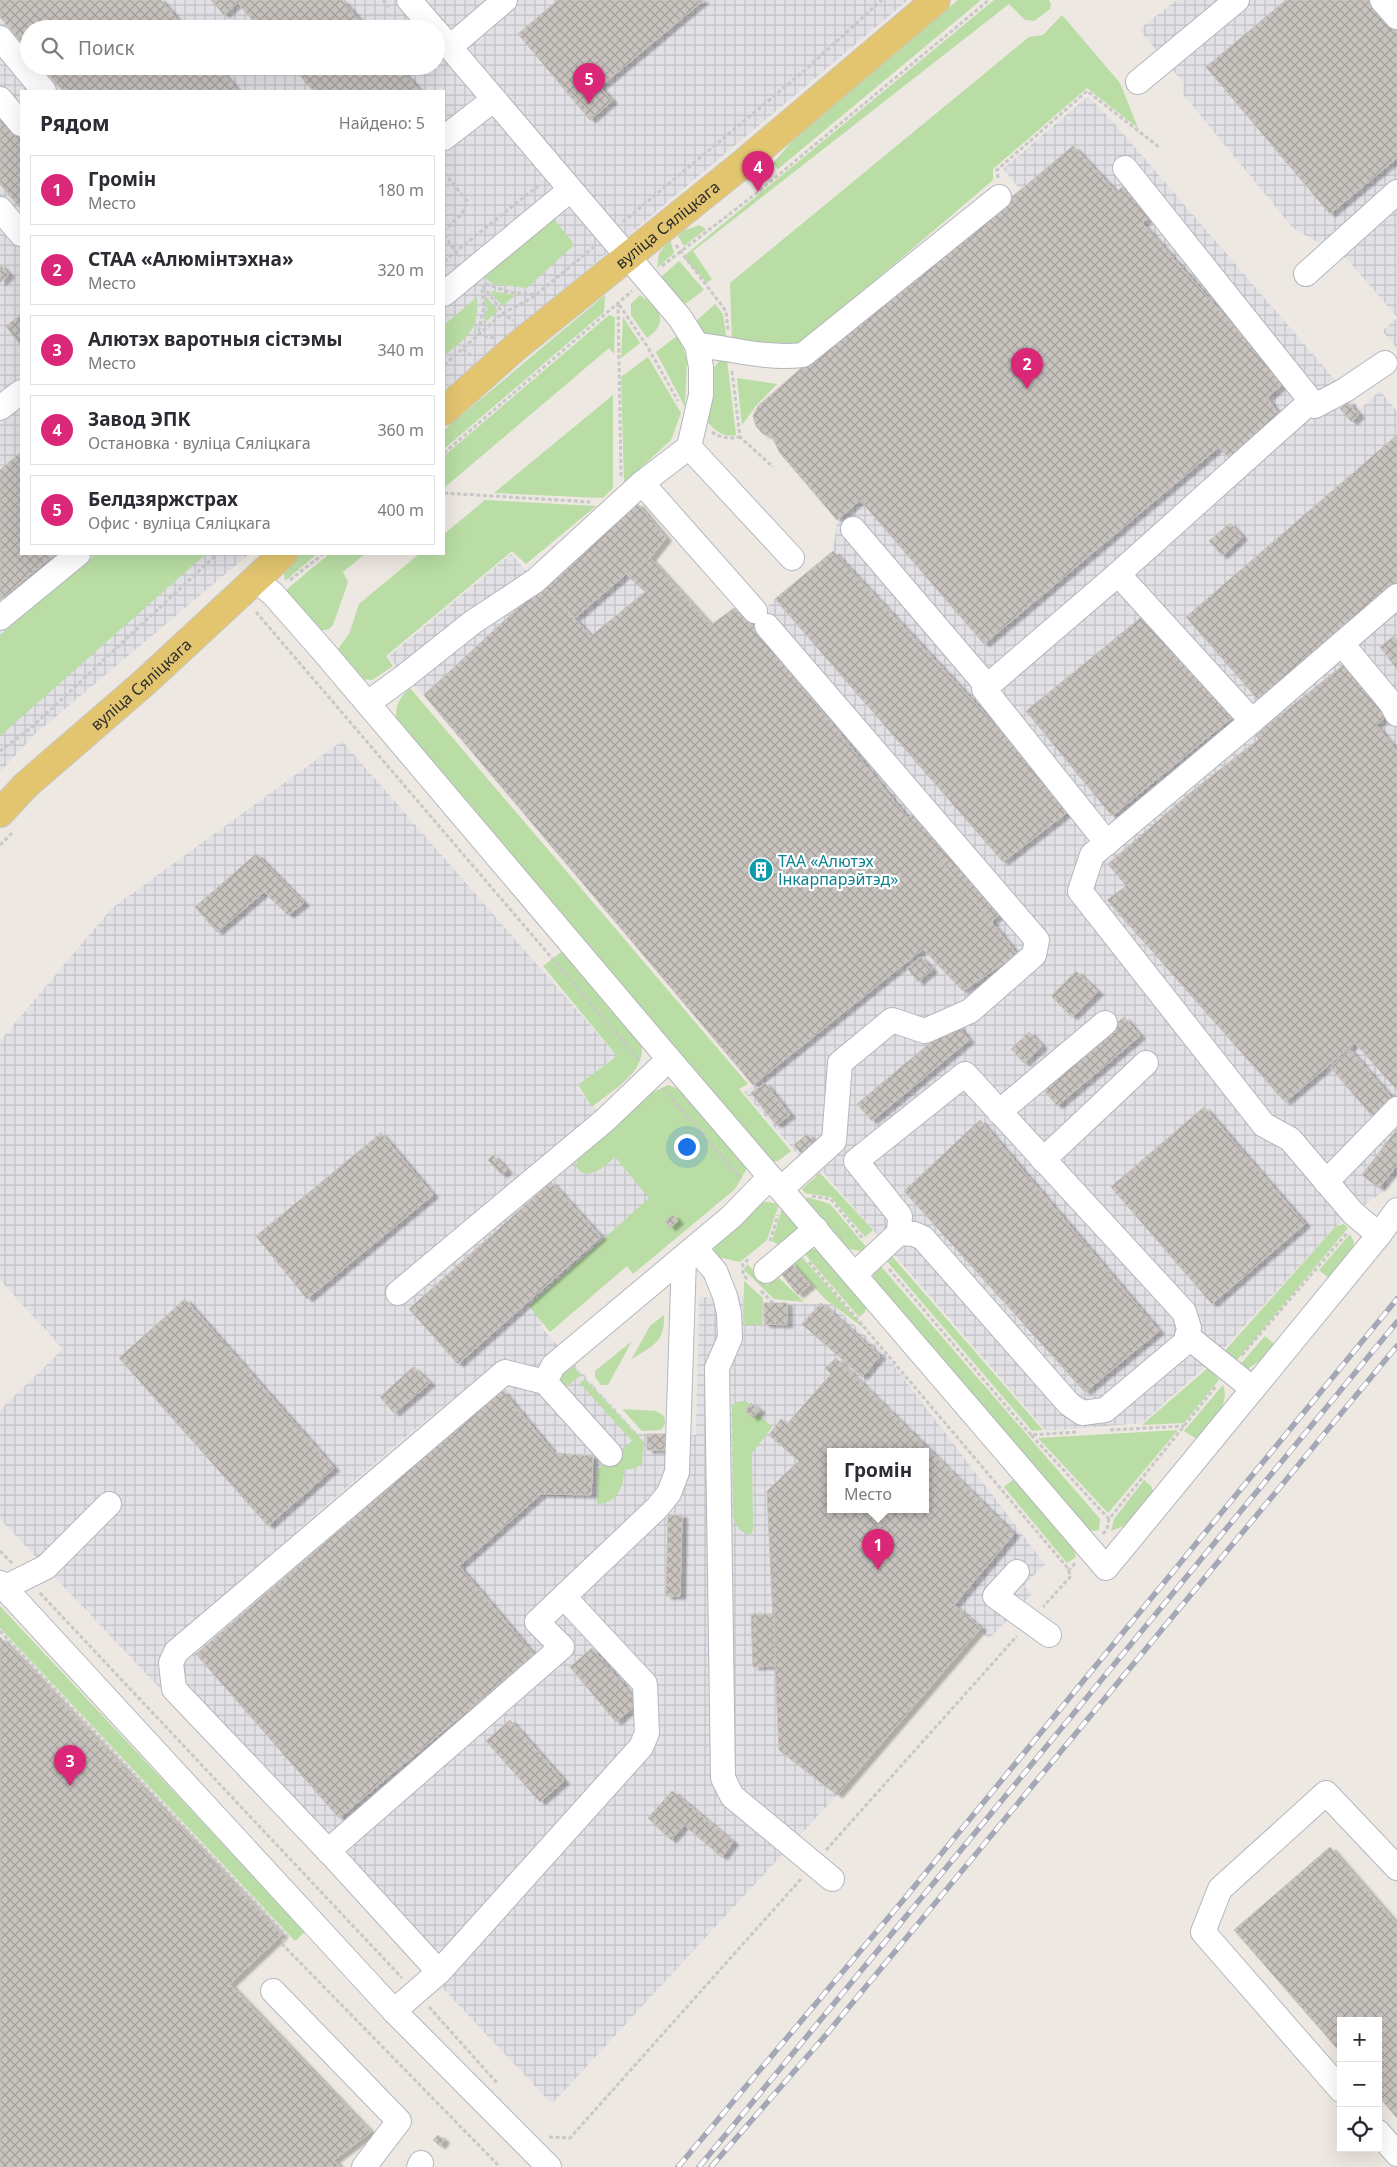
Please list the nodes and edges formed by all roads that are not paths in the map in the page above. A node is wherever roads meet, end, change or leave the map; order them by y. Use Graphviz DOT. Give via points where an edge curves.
graph roads {
  1 [pos="409,0"];
  2 [pos="505,0"];
  3 [pos="936,0"];
  4 [pos="1237,0"];
  5 [pos="1382,0"];
  6 [pos="1397,17"];
  7 [pos="426,20"];
  8 [pos="445,33"];
  9 [pos="0,38"];
  10 [pos="445,42"];
  11 [pos="20,62"];
  12 [pos="31,75"];
  13 [pos="1138,82"];
  14 [pos="43,90"];
  15 [pos="0,99"];
  16 [pos="493,100"];
  17 [pos="20,123"];
  18 [pos="445,137"];
  19 [pos="1125,168"];
  20 [pos="570,190"];
  21 [pos="1397,192"];
  22 [pos="1000,196"];
  23 [pos="0,209"];
  24 [pos="20,233"];
  25 [pos="627,257"];
  26 [pos="1306,274"];
  27 [pos="445,293"];
  28 [pos="697,345"];
  29 [pos="1385,363"];
  30 [pos="1311,401"];
  31 [pos="445,410"];
  32 [pos="688,447"];
  33 [pos="642,483"];
  34 [pos="853,529"];
  35 [pos="77,555"];
  36 [pos="282,555"];
  37 [pos="792,558"];
  38 [pos="1118,574"];
  39 [pos="254,579"];
  40 [pos="1397,596"];
  41 [pos="0,618"];
  42 [pos="1342,644"];
  43 [pos="987,686"];
  44 [pos="368,703"];
  45 [pos="1397,714"];
  46 [pos="1252,721"];
  47 [pos="1,811"];
  48 [pos="1107,843"];
  49 [pos="1105,1023"];
  50 [pos="669,1059"];
  51 [pos="1146,1063"];
  52 [pos="1397,1110"];
  53 [pos="999,1112"];
  54 [pos="1043,1160"];
  55 [pos="1326,1182"];
  56 [pos="776,1183"];
  57 [pos="1397,1210"];
  58 [pos="816,1229"];
  59 [pos="899,1233"];
  60 [pos="1379,1235"];
  61 [pos="690,1253"];
  62 [pos="766,1271"];
  63 [pos="855,1274"];
  64 [pos="398,1293"];
  65 [pos="1187,1336"];
  66 [pos="545,1382"];
  67 [pos="1253,1389"];
  68 [pos="610,1454"];
  69 [pos="109,1504"];
  70 [pos="1017,1572"];
  71 [pos="2,1586"];
  72 [pos="564,1596"];
  73 [pos="1040,1628"];
  74 [pos="328,1851"];
  75 [pos="1397,1868"];
  76 [pos="832,1879"];
  77 [pos="439,1972"];
  78 [pos="273,1991"];
  79 [pos="394,2011"];
  80 [pos="1337,2085"];
  81 [pos="1382,2137"];
  82 [pos="1397,2154"];
  83 [pos="364,2167"];
  84 [pos="549,2167"];
  1 -- 7 [label="lane"];
  2 -- 8 [label="lane"];
  3 -- 25 [label="main road, вуліца Сяліцкага"];
  4 -- 13 [label="lane"];
  5 -- 6 [label="lane"];
  9 -- 11 [label="lane"];
  10 -- 16 [label="lane"];
  12 -- 14 [label="lane"];
  15 -- 17 [label="lane"];
  16 -- 18 [label="lane"];
  16 -- 20 [label="lane"];
  19 -- 30 [label="lane"];
  20 -- 25 [label="lane"];
  20 -- 27 [label="lane"];
  21 -- 26 [label="lane"];
  22 -- 28 [label="lane" via="803,355 758,356 730,348"];
  23 -- 24 [label="lane"];
  25 -- 28 [label="lane" via="680,318"];
  25 -- 31 [label="main road, вуліца Сяліцкага" via="517,346"];
  28 -- 32 [label="lane" via="701,395"];
  29 -- 30 [label="lane" via="1315,406"];
  30 -- 38 [label="lane"];
  32 -- 33 [label="lane"];
  32 -- 37 [label="lane"];
  33 -- 44 [label="lane" via="535,581 473,622"];
  33 -- 56 [label="lane" via="1037,940 1034,955 970,1012 926,1031 892,1020 840,1063 834,1142"];
  34 -- 43 [label="lane"];
  35 -- 41 [label="lane"];
  36 -- 39 [label="main road, вуліца Сяліцкага"];
  38 -- 43 [label="lane"];
  38 -- 46 [label="lane"];
  39 -- 44 [label="lane" via="273,594"];
  39 -- 47 [label="main road, вуліца Сяліцкага"];
  40 -- 42 [label="lane"];
  42 -- 45 [label="lane" via="1392,702"];
  42 -- 46 [label="lane"];
  43 -- 48 [label="lane" via="984,689"];
  44 -- 50 [label="lane"];
  46 -- 48 [label="lane"];
  48 -- 55 [label="lane" via="1092,855 1080,891 1264,1125 1290,1139"];
  49 -- 53 [label="lane"];
  50 -- 56 [label="lane"];
  50 -- 64 [label="lane" via="604,1121"];
  51 -- 54 [label="lane"];
  52 -- 55 [label="lane"];
  53 -- 54 [label="lane"];
  53 -- 59 [label="lane" via="965,1074 856,1161 900,1216"];
  54 -- 65 [label="lane" via="1184,1312 1189,1328"];
  55 -- 60 [label="lane"];
  56 -- 58 [label="lane"];
  56 -- 61 [label="lane" via="754,1194"];
  57 -- 60 [label="lane"];
  58 -- 62 [label="lane"];
  58 -- 63 [label="lane"];
  59 -- 63 [label="lane"];
  59 -- 65 [label="lane" via="923,1238 1069,1404 1082,1413 1105,1410 1186,1342"];
  60 -- 67 [label="lane"];
  61 -- 66 [label="lane" via="553,1366"];
  61 -- 72 [label="lane" via="677,1472 670,1492"];
  61 -- 76 [label="lane" via="715,1271 726,1296 729,1313 730,1338 717,1368 723,1778 732,1796"];
  63 -- 67 [label="lane" via="1106,1568"];
  65 -- 67 [label="lane"];
  66 -- 68 [label="lane"];
  66 -- 74 [label="lane" via="504,1372 176,1652 171,1663 174,1689"];
  69 -- 71 [label="lane" via="46,1567"];
  70 -- 73 [label="lane" via="995,1596"];
  71 -- 79 [label="lane"];
  72 -- 74 [label="lane" via="538,1622 562,1647"];
  72 -- 77 [label="lane" via="645,1684 647,1733 641,1747"];
  74 -- 77 [label="lane"];
  75 -- 80 [label="lane" via="1326,1793 1220,1889 1203,1932"];
  77 -- 79 [label="lane"];
  78 -- 83 [label="lane" via="399,2121"];
  79 -- 84 [label="lane"];
  81 -- 82 [label="lane"];
}
